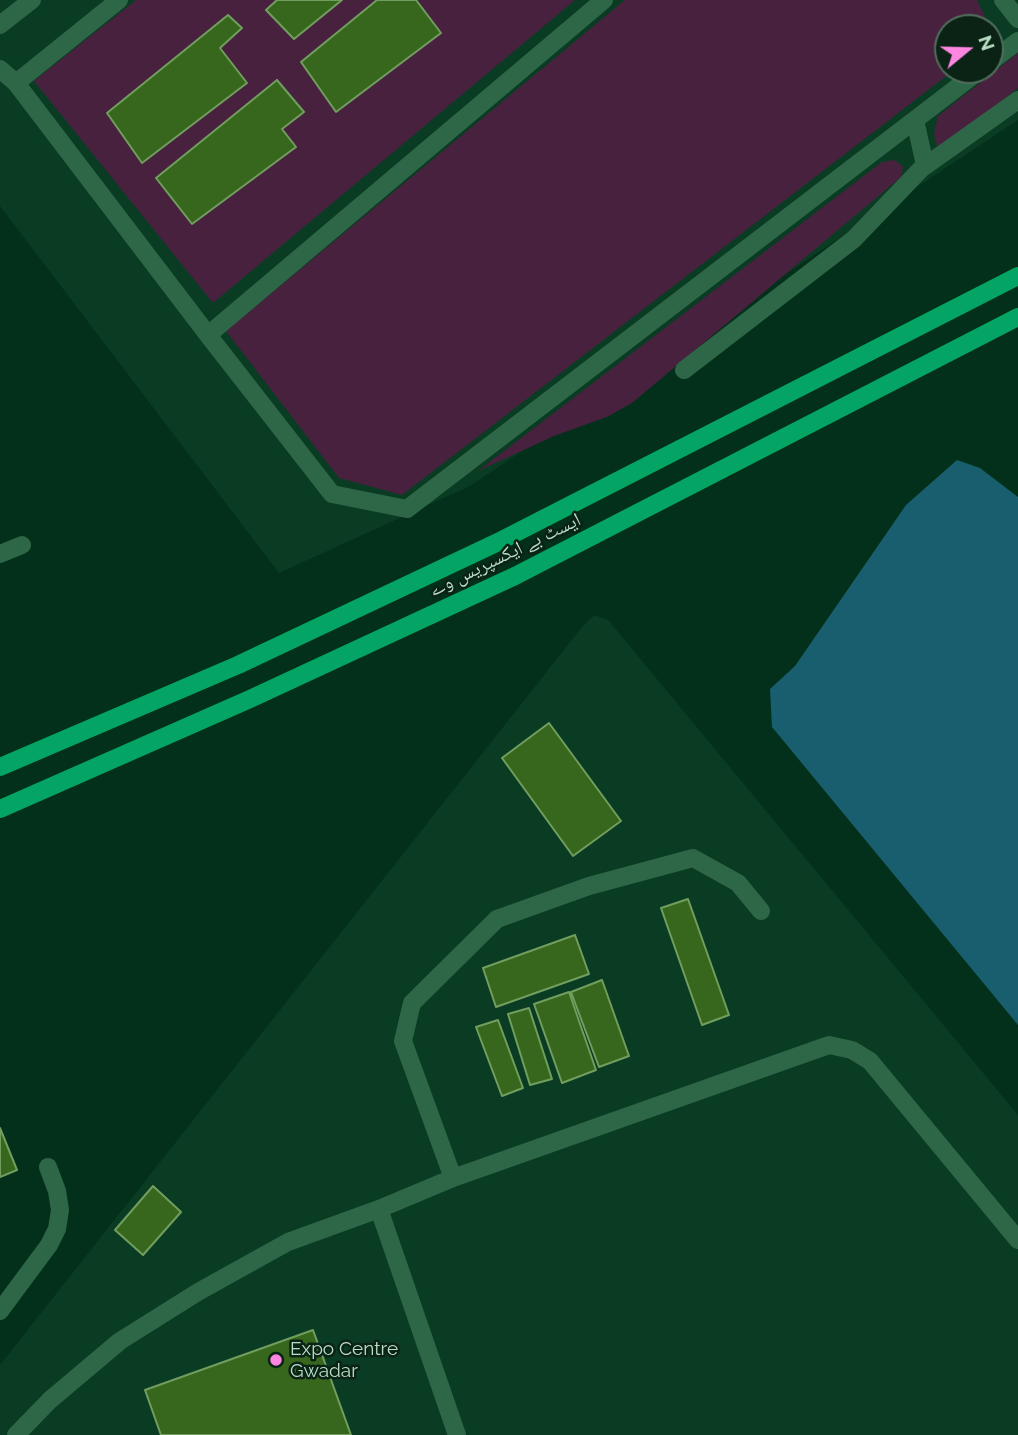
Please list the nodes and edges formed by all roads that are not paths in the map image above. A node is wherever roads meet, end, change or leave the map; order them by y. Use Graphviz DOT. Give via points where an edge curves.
graph roads {
  1 [pos="32,0"];
  2 [pos="119,0"];
  3 [pos="604,0"];
  4 [pos="1003,0"];
  5 [pos="1018,19"];
  6 [pos="0,25"];
  7 [pos="0,69"];
  8 [pos="16,83"];
  9 [pos="962,84"];
  10 [pos="1018,100"];
  11 [pos="915,120"];
  12 [pos="922,169"];
  13 [pos="1018,276"];
  14 [pos="1018,317"];
  15 [pos="208,335"];
  16 [pos="684,370"];
  17 [pos="22,545"];
  18 [pos="0,554"];
  19 [pos="0,767"];
  20 [pos="0,809"];
  21 [pos="761,911"];
  22 [pos="48,1167"];
  23 [pos="453,1178"];
  24 [pos="379,1209"];
  25 [pos="1018,1240"];
  26 [pos="0,1311"];
  27 [pos="16,1435"];
  28 [pos="457,1435"];
  1 -- 6 [label="street"];
  2 -- 8 [label="street"];
  3 -- 15 [label="street"];
  4 -- 5 [label="street"];
  7 -- 8 [label="street"];
  8 -- 15 [label="street"];
  9 -- 11 [label="street"];
  10 -- 12 [label="street"];
  11 -- 12 [label="street" via="925,165"];
  11 -- 15 [label="street" via="407,509 332,494"];
  12 -- 16 [label="street" via="854,239"];
  13 -- 19 [label="main road, ایسٹ بے ایکسپریس وے" via="496,543 239,665"];
  14 -- 20 [label="main road, ایسٹ بے ایکسپریس وے" via="515,576"];
  17 -- 18 [label="street"];
  21 -- 23 [label="street" via="738,883 693,858 589,886 497,919 412,1003 403,1041"];
  22 -- 26 [label="street" via="60,1210 57,1228"];
  23 -- 24 [label="street"];
  23 -- 25 [label="street" via="829,1045 852,1049 870,1061"];
  24 -- 27 [label="street" via="288,1242 198,1292 120,1341"];
  24 -- 28 [label="street"];
}
